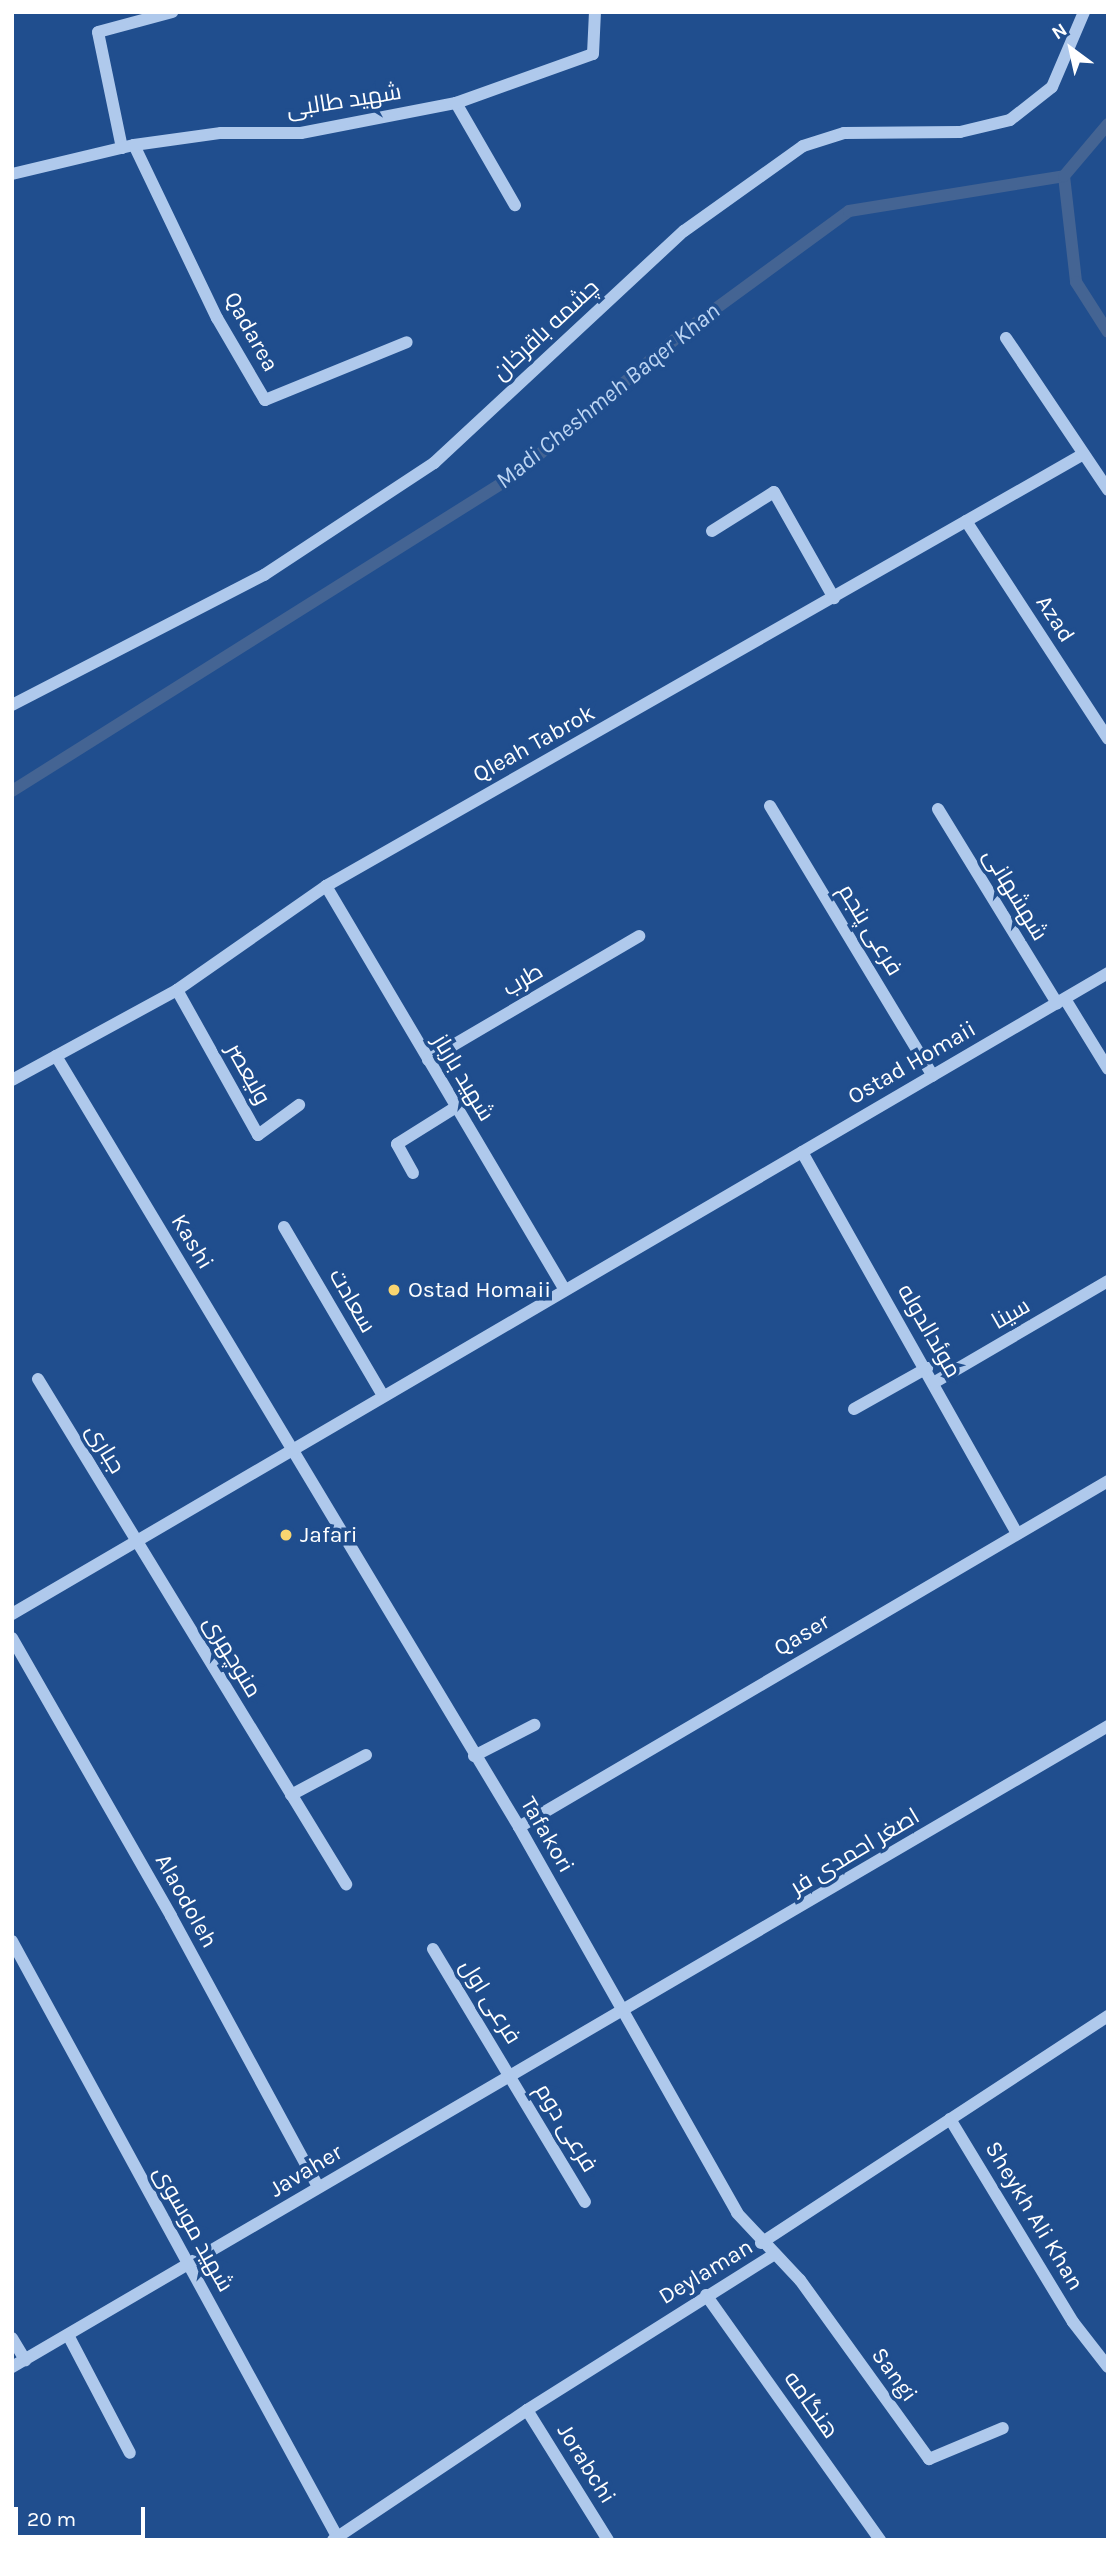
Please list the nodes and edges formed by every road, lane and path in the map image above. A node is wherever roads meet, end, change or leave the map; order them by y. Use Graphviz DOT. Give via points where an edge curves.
graph roads {
  1 [pos="172,12"];
  2 [pos="595,12"];
  3 [pos="1084,12"];
  4 [pos="456,103"];
  5 [pos="128,146"];
  6 [pos="12,174"];
  7 [pos="515,205"];
  8 [pos="1006,338"];
  9 [pos="407,342"];
  10 [pos="1082,455"];
  11 [pos="1108,490"];
  12 [pos="966,521"];
  13 [pos="712,531"];
  14 [pos="834,598"];
  15 [pos="12,705"];
  16 [pos="1108,739"];
  17 [pos="770,806"];
  18 [pos="938,809"];
  19 [pos="326,886"];
  20 [pos="639,936"];
  21 [pos="1108,973"];
  22 [pos="177,990"];
  23 [pos="1061,1001"];
  24 [pos="56,1056"];
  25 [pos="428,1060"];
  26 [pos="1108,1069"];
  27 [pos="933,1076"];
  28 [pos="12,1080"];
  29 [pos="299,1105"];
  30 [pos="456,1107"];
  31 [pos="802,1152"];
  32 [pos="413,1172"];
  33 [pos="284,1227"];
  34 [pos="1108,1281"];
  35 [pos="565,1290"];
  36 [pos="927,1368"];
  37 [pos="38,1379"];
  38 [pos="935,1382"];
  39 [pos="383,1396"];
  40 [pos="854,1409"];
  41 [pos="292,1450"];
  42 [pos="1108,1481"];
  43 [pos="1016,1532"];
  44 [pos="136,1541"];
  45 [pos="12,1614"];
  46 [pos="12,1638"];
  47 [pos="534,1725"];
  48 [pos="1108,1726"];
  49 [pos="366,1755"];
  50 [pos="474,1756"];
  51 [pos="291,1795"];
  52 [pos="519,1827"];
  53 [pos="346,1884"];
  54 [pos="12,1941"];
  55 [pos="433,1950"];
  56 [pos="624,2013"];
  57 [pos="1105,2022"];
  58 [pos="511,2076"];
  59 [pos="950,2119"];
  60 [pos="318,2187"];
  61 [pos="585,2202"];
  62 [pos="761,2243"];
  63 [pos="775,2254"];
  64 [pos="189,2265"];
  65 [pos="706,2294"];
  66 [pos="68,2335"];
  67 [pos="12,2338"];
  68 [pos="24,2360"];
  69 [pos="12,2367"];
  70 [pos="1108,2367"];
  71 [pos="527,2410"];
  72 [pos="1003,2428"];
  73 [pos="130,2453"];
  74 [pos="336,2539"];
  75 [pos="608,2540"];
  76 [pos="880,2540"];
  1 -- 5 [label="street" via="98,32"];
  2 -- 4 [label="street, شهید طالبی" via="593,54"];
  3 -- 15 [label="street, چشمه باقرخان" via="1052,87 1010,120 960,132 844,133 803,146 684,231 434,463 264,575"];
  4 -- 5 [label="street, شهید طالبی" via="301,133 221,133"];
  4 -- 7 [label="street"];
  5 -- 6 [label="street, شهید طالبی"];
  5 -- 9 [label="street, Qadarea" via="265,400"];
  8 -- 10 [label="street"];
  10 -- 11 [label="street"];
  10 -- 12 [label="street, Qleah Tabrok"];
  12 -- 14 [label="street, Qleah Tabrok"];
  12 -- 16 [label="street, Azad"];
  13 -- 14 [label="street" via="774,492"];
  14 -- 19 [label="street, Qleah Tabrok"];
  17 -- 27 [label="street, فرعی پنجم"];
  18 -- 23 [label="street, شهشهانی"];
  19 -- 22 [label="street, Qleah Tabrok"];
  19 -- 25 [label="street, شهید بارباز"];
  20 -- 25 [label="street, طرب"];
  21 -- 23 [label="street, Ostad Homaii"];
  22 -- 24 [label="street, Qleah Tabrok"];
  22 -- 29 [label="street, ولیعصر" via="258,1135"];
  23 -- 26 [label="street, شهشهانی"];
  23 -- 27 [label="street, Ostad Homaii"];
  24 -- 28 [label="street, Qleah Tabrok"];
  24 -- 41 [label="street, Kashi"];
  25 -- 30 [label="street, شهید بارباز"];
  27 -- 31 [label="street, Ostad Homaii"];
  30 -- 32 [label="street" via="397,1144"];
  30 -- 35 [label="street, شهید بارباز"];
  31 -- 35 [label="street, Ostad Homaii"];
  31 -- 36 [label="street, موئدالدوله"];
  33 -- 39 [label="street, سعادت"];
  34 -- 38 [label="street, سینا"];
  35 -- 39 [label="street, Ostad Homaii"];
  36 -- 38 [label="street, موئدالدوله"];
  36 -- 40 [label="street"];
  37 -- 44 [label="street, جباری"];
  38 -- 43 [label="street, موئدالدوله"];
  39 -- 41 [label="street, Ostad Homaii"];
  41 -- 44 [label="street, Ostad Homaii"];
  41 -- 50 [label="street, Tafakori"];
  42 -- 43 [label="street, Qaser"];
  43 -- 52 [label="street, Qaser"];
  44 -- 45 [label="street, Ostad Homaii"];
  44 -- 51 [label="street, منوچهری"];
  46 -- 60 [label="street, Alaodoleh" via="171,1916"];
  47 -- 50 [label="street"];
  48 -- 56 [label="street, اصغر احمدی فر"];
  49 -- 51 [label="street"];
  50 -- 52 [label="street, Tafakori"];
  51 -- 53 [label="street, منوچهری"];
  52 -- 56 [label="street, Tafakori"];
  54 -- 64 [label="street, شهید موسوی"];
  55 -- 58 [label="street, فرعی اول"];
  56 -- 58 [label="street, Javaher"];
  56 -- 62 [label="street, Tafakori" via="737,2213"];
  57 -- 59 [label="street, Deylaman"];
  58 -- 60 [label="street, Javaher"];
  58 -- 61 [label="street, فرعی دوم"];
  59 -- 62 [label="street, Deylaman"];
  59 -- 70 [label="street, Sheykh Ali Khan" via="1073,2322"];
  60 -- 64 [label="street, Javaher"];
  62 -- 63 [label="street, Deylaman"];
  63 -- 65 [label="street, Deylaman"];
  63 -- 72 [label="street, Sangi" via="800,2280 929,2459"];
  64 -- 66 [label="street, Javaher"];
  64 -- 74 [label="street, شهید موسوی"];
  65 -- 71 [label="street, Deylaman"];
  65 -- 76 [label="street, هنگامه"];
  66 -- 68 [label="street, Javaher"];
  66 -- 73 [label="street"];
  67 -- 68 [label="street"];
  68 -- 69 [label="street, Javaher"];
  71 -- 74 [label="street, Deylaman"];
  71 -- 75 [label="street, Jorabchi"];
}
